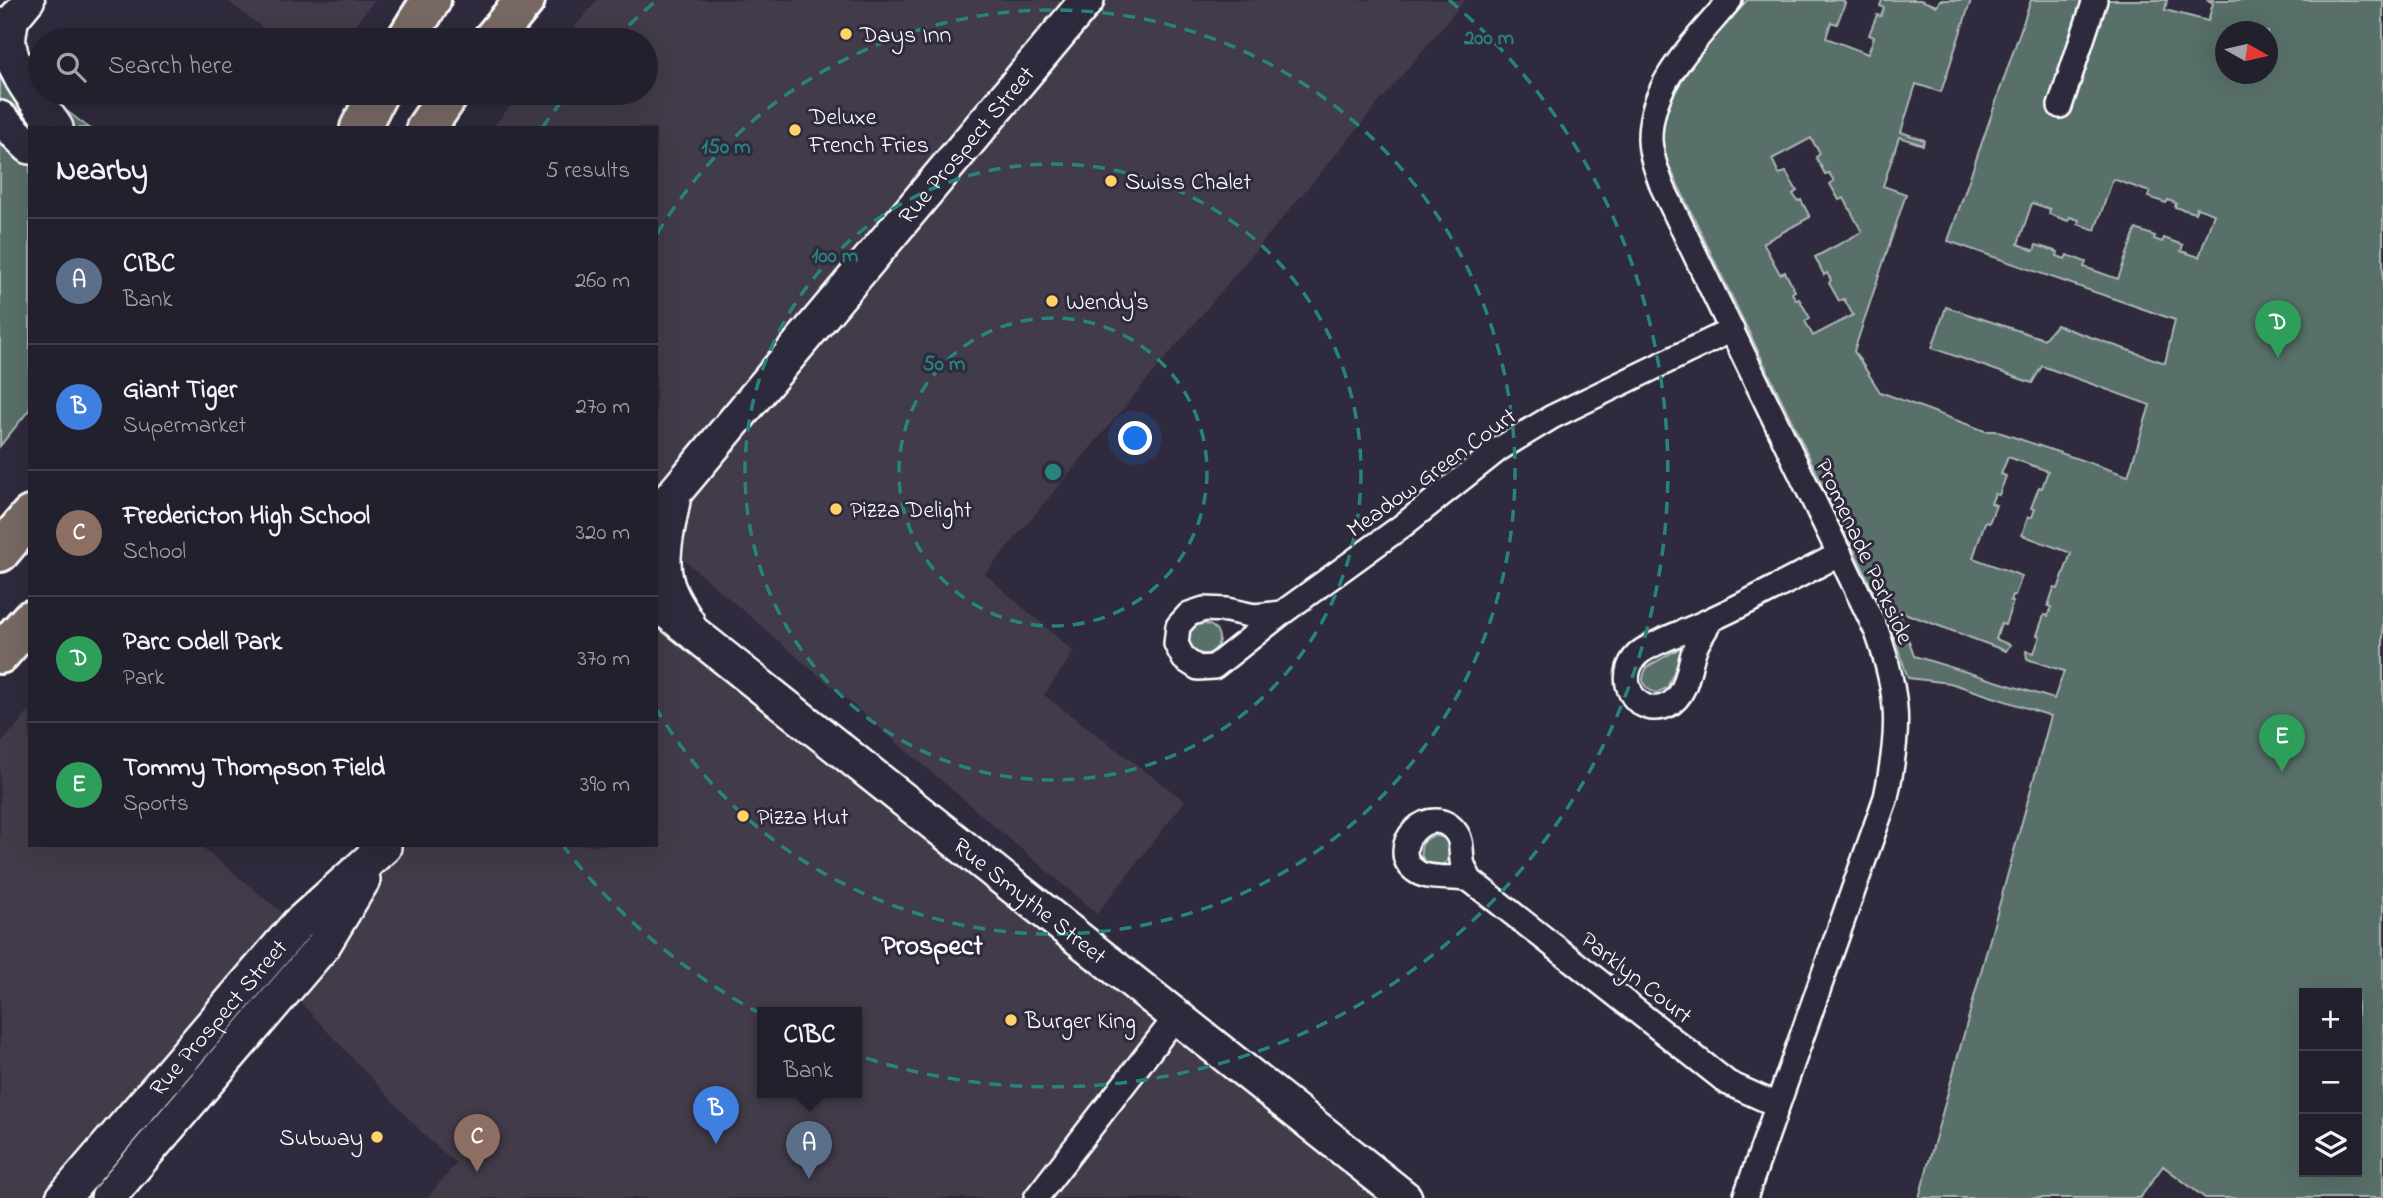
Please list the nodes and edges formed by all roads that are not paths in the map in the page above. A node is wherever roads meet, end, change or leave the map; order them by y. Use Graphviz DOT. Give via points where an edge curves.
graph roads {
  1 [pos="431,0"];
  2 [pos="525,0"];
  3 [pos="1087,0"];
  4 [pos="1730,0"];
  5 [pos="2095,0"];
  6 [pos="13,19"];
  7 [pos="414,28"];
  8 [pos="502,28"];
  9 [pos="0,81"];
  10 [pos="28,87"];
  11 [pos="28,104"];
  12 [pos="29,105"];
  13 [pos="40,105"];
  14 [pos="372,105"];
  15 [pos="442,105"];
  16 [pos="2060,106"];
  17 [pos="0,118"];
  18 [pos="54,126"];
  19 [pos="55,126"];
  20 [pos="361,126"];
  21 [pos="427,126"];
  22 [pos="28,145"];
  23 [pos="1732,330"];
  24 [pos="662,503"];
  25 [pos="28,518"];
  26 [pos="0,552"];
  27 [pos="1840,554"];
  28 [pos="658,605"];
  29 [pos="1282,613"];
  30 [pos="1711,620"];
  31 [pos="28,622"];
  32 [pos="658,634"];
  33 [pos="695,635"];
  34 [pos="0,654"];
  35 [pos="383,847"];
  36 [pos="383,847"];
  37 [pos="1470,880"];
  38 [pos="1176,1017"];
  39 [pos="1777,1105"];
  40 [pos="63,1198"];
  41 [pos="108,1198"];
  42 [pos="1036,1198"];
  43 [pos="1405,1198"];
  44 [pos="1745,1198"];
  1 -- 7 [label="highway"];
  2 -- 8 [label="highway"];
  3 -- 24 [label="main road, Rue Prospect Street"];
  4 -- 23 [label="street, Promenade Parkside" via="1661,87 1650,140 1662,186"];
  5 -- 16 [label="street"];
  6 -- 10 [label="main road" via="9,43"];
  9 -- 11 [label="main road"];
  12 -- 18 [label="main road"];
  13 -- 19 [label="main road"];
  14 -- 20 [label="highway"];
  15 -- 21 [label="highway"];
  17 -- 22 [label="main road"];
  23 -- 27 [label="street, Promenade Parkside"];
  23 -- 29 [label="street, Meadow Green Court" via="1552,417 1499,449"];
  24 -- 33 [label="main road" via="664,575"];
  25 -- 26 [label="highway"];
  27 -- 30 [label="street"];
  27 -- 39 [label="street, Promenade Parkside" via="1889,667 1897,711 1894,758 1885,797"];
  28 -- 33 [label="main road, Rue Smythe Street"];
  31 -- 34 [label="highway"];
  32 -- 33 [label="main road"];
  33 -- 38 [label="main road, Rue Smythe Street"];
  35 -- 40 [label="main road, Rue Prospect Street" via="297,925"];
  36 -- 41 [label="main road, Rue Prospect Street" via="323,946"];
  37 -- 39 [label="street, Parklyn Court" via="1728,1083"];
  38 -- 42 [label="street"];
  38 -- 43 [label="main road, Rue Smythe Street"];
  39 -- 44 [label="street, Promenade Parkside"];
}
